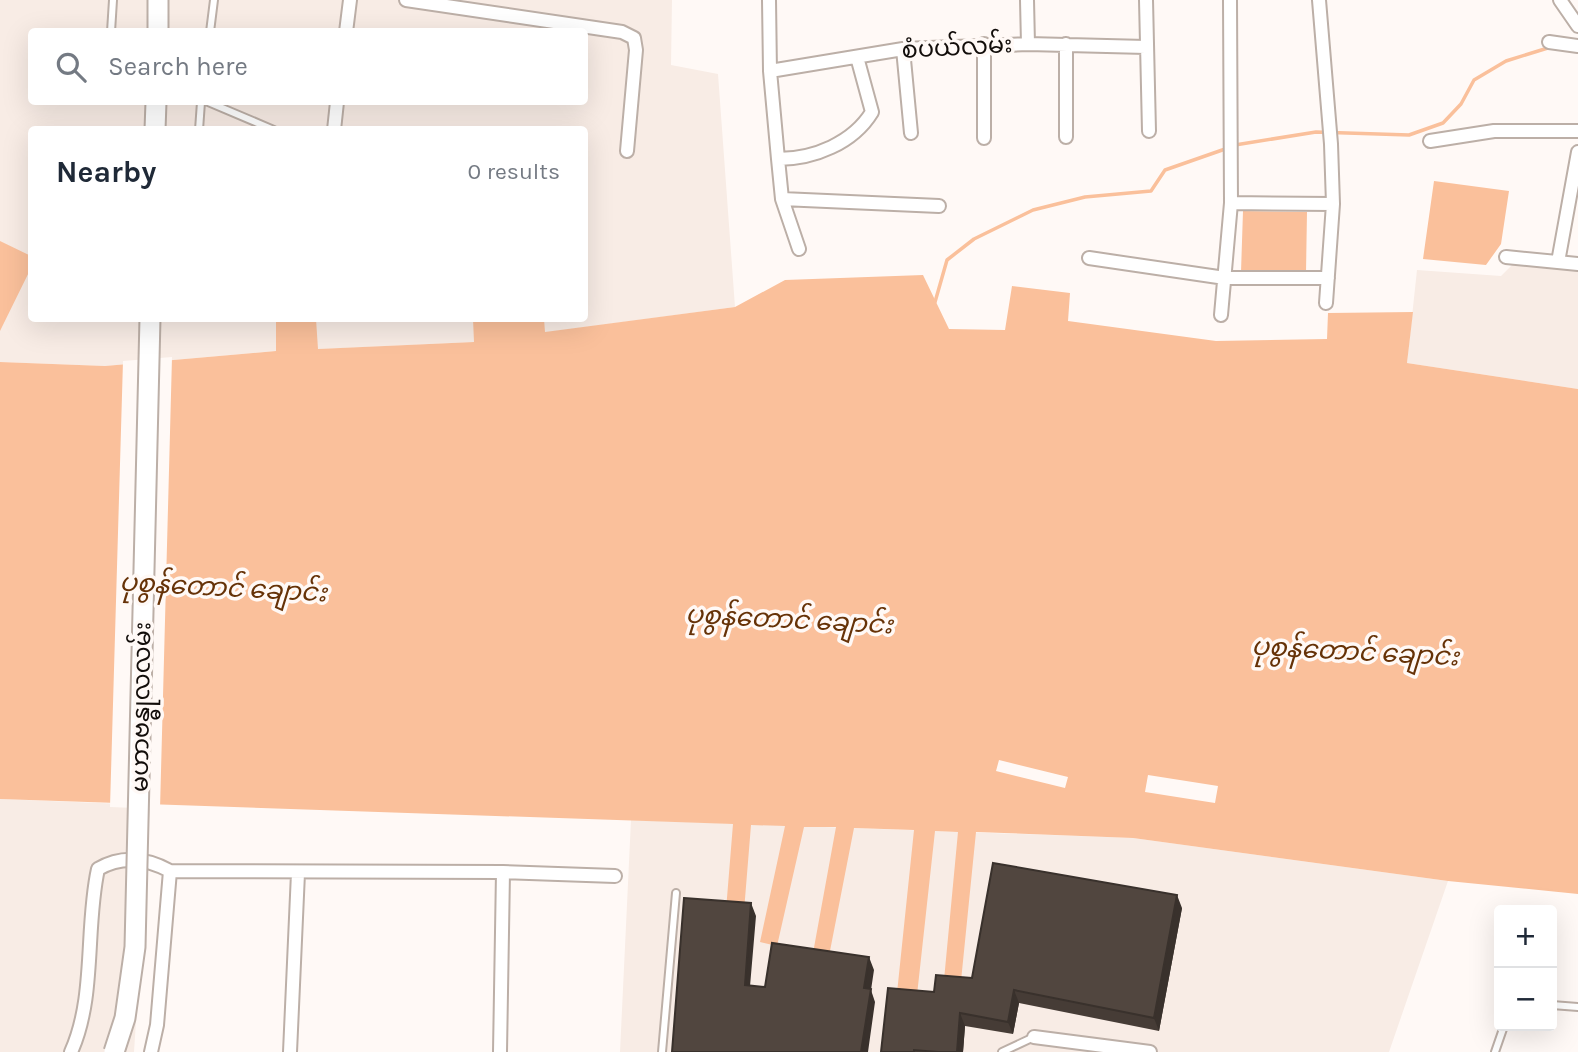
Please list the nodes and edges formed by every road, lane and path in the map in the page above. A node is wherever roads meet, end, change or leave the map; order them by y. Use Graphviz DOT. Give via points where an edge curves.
graph roads {
  1 [pos="113,0"];
  2 [pos="158,0"];
  3 [pos="214,0"];
  4 [pos="350,0"];
  5 [pos="406,0"];
  6 [pos="769,0"];
  7 [pos="1027,0"];
  8 [pos="1146,0"];
  9 [pos="1230,0"];
  10 [pos="1319,0"];
  11 [pos="1560,0"];
  12 [pos="447,4"];
  13 [pos="474,6"];
  14 [pos="1578,26"];
  15 [pos="111,28"];
  16 [pos="158,28"];
  17 [pos="210,28"];
  18 [pos="346,28"];
  19 [pos="1549,41"];
  20 [pos="984,44"];
  21 [pos="1028,44"];
  22 [pos="1066,44"];
  23 [pos="1578,46"];
  24 [pos="1146,47"];
  25 [pos="903,49"];
  26 [pos="857,57"];
  27 [pos="770,71"];
  28 [pos="156,105"];
  29 [pos="201,105"];
  30 [pos="214,105"];
  31 [pos="337,105"];
  32 [pos="155,126"];
  33 [pos="199,126"];
  34 [pos="257,126"];
  35 [pos="334,126"];
  36 [pos="1149,131"];
  37 [pos="1578,131"];
  38 [pos="911,134"];
  39 [pos="1066,136"];
  40 [pos="984,138"];
  41 [pos="1430,141"];
  42 [pos="627,151"];
  43 [pos="1578,152"];
  44 [pos="778,159"];
  45 [pos="782,199"];
  46 [pos="1231,203"];
  47 [pos="1333,204"];
  48 [pos="939,206"];
  49 [pos="799,249"];
  50 [pos="1506,257"];
  51 [pos="1089,258"];
  52 [pos="1558,262"];
  53 [pos="1578,264"];
  54 [pos="1225,278"];
  55 [pos="1328,278"];
  56 [pos="1326,303"];
  57 [pos="1221,315"];
  58 [pos="150,322"];
  59 [pos="170,871"];
  60 [pos="503,872"];
  61 [pos="298,873"];
  62 [pos="614,876"];
  63 [pos="676,894"];
  64 [pos="1557,1005"];
  65 [pos="1578,1007"];
  66 [pos="1502,1031"];
  67 [pos="1034,1037"];
  68 [pos="71,1052"];
  69 [pos="114,1052"];
  70 [pos="151,1052"];
  71 [pos="290,1052"];
  72 [pos="500,1052"];
  73 [pos="662,1052"];
  74 [pos="1002,1052"];
  75 [pos="1150,1052"];
  76 [pos="1495,1052"];
  1 -- 15 [label="lane"];
  2 -- 16 [label="main road"];
  3 -- 17 [label="lane"];
  4 -- 18 [label="street"];
  5 -- 12 [label="street"];
  6 -- 27 [label="street"];
  7 -- 21 [label="street"];
  8 -- 24 [label="street"];
  9 -- 46 [label="street"];
  10 -- 47 [label="street"];
  11 -- 14 [label="street"];
  12 -- 13 [label="street"];
  13 -- 42 [label="street" via="622,32 634,38"];
  19 -- 23 [label="street"];
  20 -- 21 [label="street, စံပယ်လမ်း"];
  20 -- 25 [label="street, စံပယ်လမ်း"];
  20 -- 40 [label="street"];
  21 -- 22 [label="street, စံပယ်လမ်း"];
  22 -- 24 [label="street, စံပယ်လမ်း"];
  22 -- 39 [label="street"];
  24 -- 36 [label="street"];
  25 -- 26 [label="street, စံပယ်လမ်း"];
  25 -- 38 [label="street"];
  26 -- 27 [label="street, စံပယ်လမ်း"];
  26 -- 44 [label="street" via="872,112 863,127 816,154"];
  27 -- 44 [label="street"];
  28 -- 32 [label="main road"];
  29 -- 33 [label="lane"];
  30 -- 34 [label="lane"];
  31 -- 35 [label="street"];
  37 -- 41 [label="street" via="1494,131"];
  43 -- 52 [label="street"];
  44 -- 45 [label="street"];
  45 -- 48 [label="street"];
  45 -- 49 [label="street"];
  46 -- 47 [label="street"];
  46 -- 54 [label="street"];
  47 -- 55 [label="street"];
  50 -- 52 [label="street"];
  51 -- 54 [label="street"];
  52 -- 53 [label="street"];
  54 -- 55 [label="street"];
  54 -- 57 [label="street"];
  55 -- 56 [label="street"];
  58 -- 69 [label="main road, မဟာဗန္ဓုလလမ်း, bridge" via="135,947 125,1018"];
  59 -- 61 [label="street"];
  59 -- 68 [label="street" via="155,863 128,859 98,869 89,970"];
  59 -- 70 [label="street"];
  60 -- 61 [label="street"];
  60 -- 62 [label="street"];
  60 -- 72 [label="street"];
  61 -- 71 [label="street"];
  63 -- 73 [label="lane"];
  64 -- 65 [label="lane"];
  66 -- 76 [label="lane"];
  67 -- 74 [label="lane"];
  67 -- 75 [label="street"];
}
